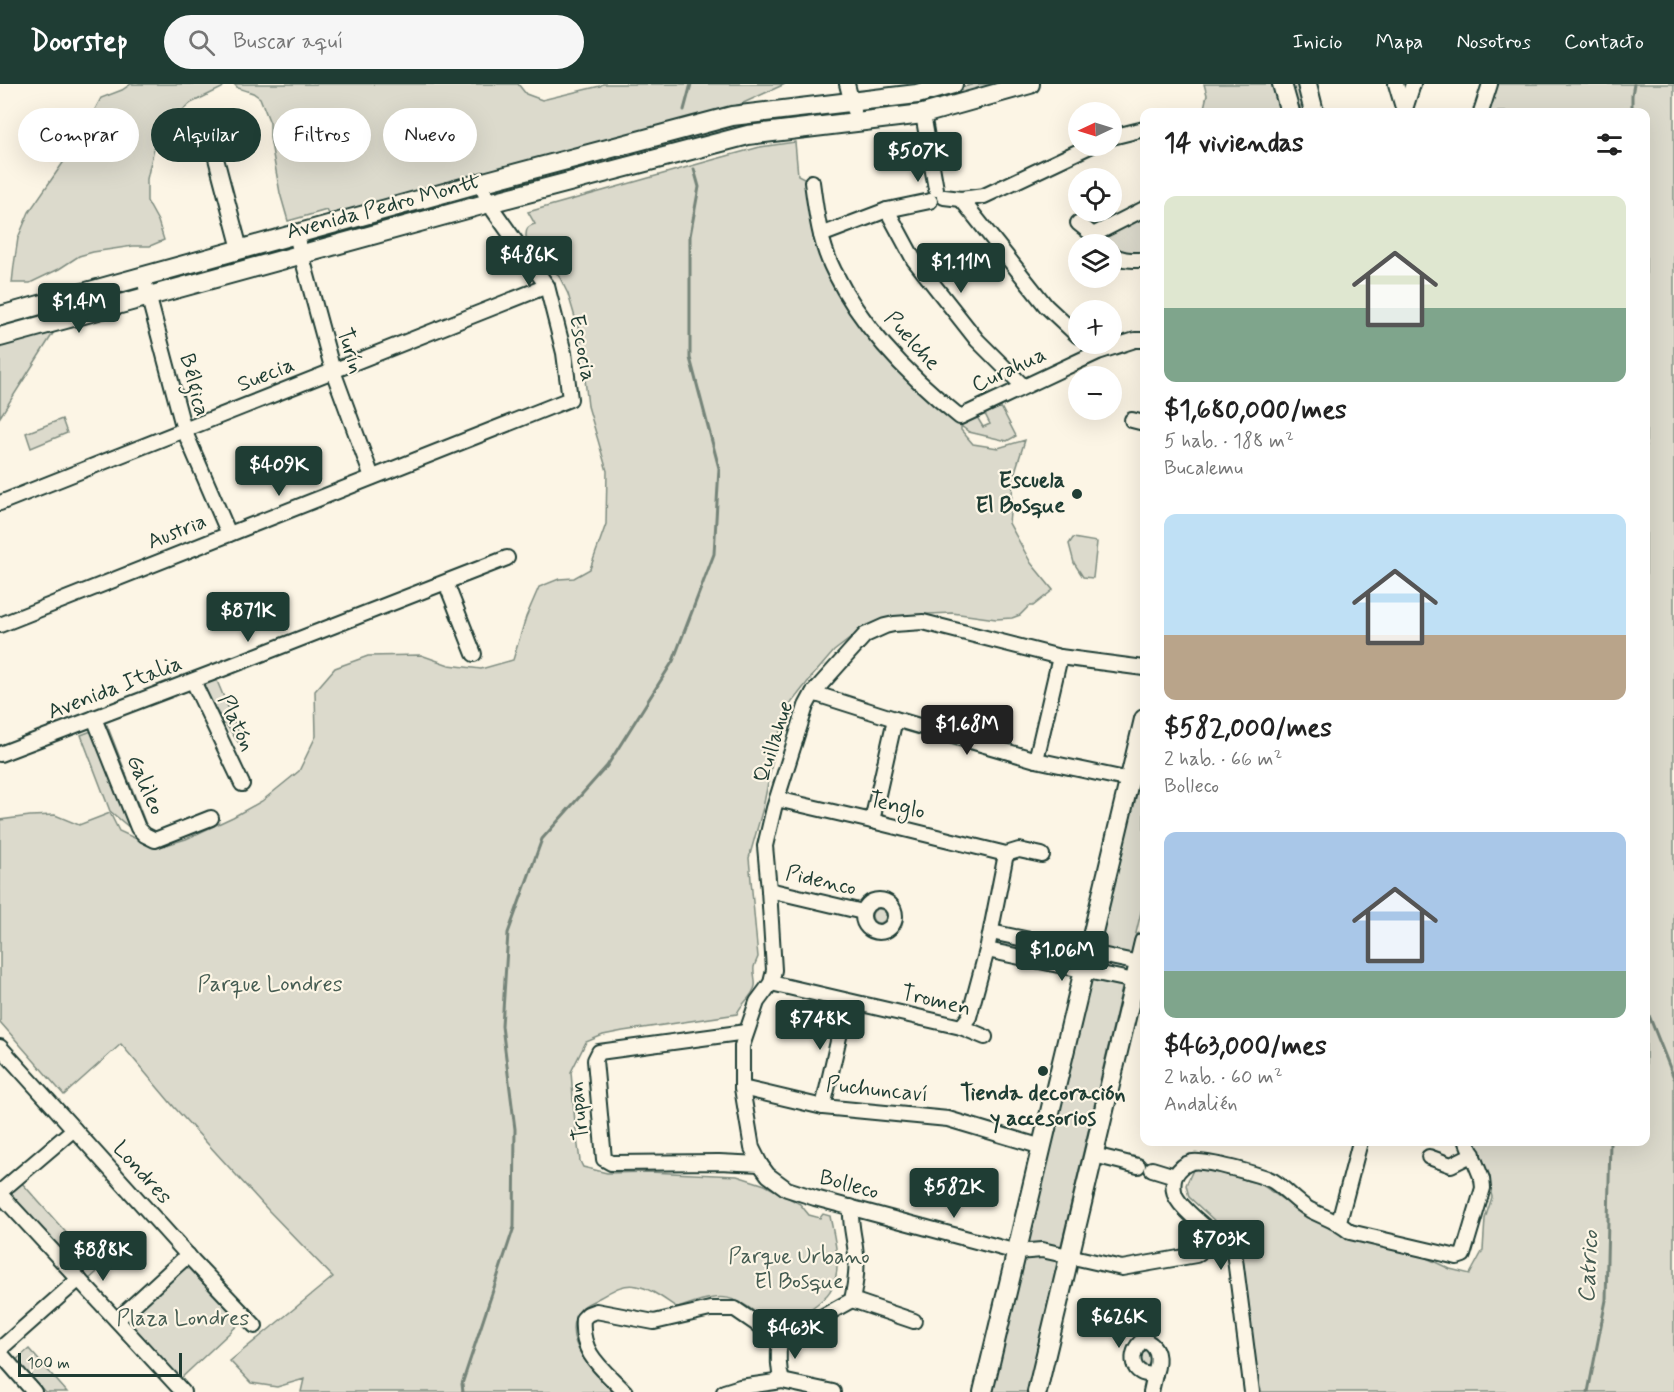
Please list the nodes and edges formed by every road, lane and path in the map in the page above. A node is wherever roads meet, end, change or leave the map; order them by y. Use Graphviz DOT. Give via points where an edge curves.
graph roads {
  1 [pos="847,84"];
  2 [pos="953,84"];
  3 [pos="1030,84"];
  4 [pos="1282,84"];
  5 [pos="1307,84"];
  6 [pos="1396,84"];
  7 [pos="1413,84"];
  8 [pos="1490,84"];
  9 [pos="852,103"];
  10 [pos="1289,108"];
  11 [pos="1313,108"];
  12 [pos="1403,108"];
  13 [pos="1405,108"];
  14 [pos="1482,108"];
  15 [pos="923,114"];
  16 [pos="856,121"];
  17 [pos="1140,130"];
  18 [pos="1122,134"];
  19 [pos="1069,156"];
  20 [pos="217,162"];
  21 [pos="812,182"];
  22 [pos="480,183"];
  23 [pos="937,196"];
  24 [pos="984,196"];
  25 [pos="961,199"];
  26 [pos="489,203"];
  27 [pos="887,210"];
  28 [pos="1140,212"];
  29 [pos="979,221"];
  30 [pos="1077,223"];
  31 [pos="296,234"];
  32 [pos="1089,234"];
  33 [pos="1105,234"];
  34 [pos="821,236"];
  35 [pos="240,249"];
  36 [pos="302,254"];
  37 [pos="1122,259"];
  38 [pos="1140,260"];
  39 [pos="143,276"];
  40 [pos="547,286"];
  41 [pos="149,297"];
  42 [pos="0,316"];
  43 [pos="1068,327"];
  44 [pos="0,337"];
  45 [pos="1140,340"];
  46 [pos="1122,342"];
  47 [pos="1082,354"];
  48 [pos="333,371"];
  49 [pos="1023,386"];
  50 [pos="570,399"];
  51 [pos="960,417"];
  52 [pos="184,430"];
  53 [pos="372,477"];
  54 [pos="0,503"];
  55 [pos="229,534"];
  56 [pos="507,558"];
  57 [pos="446,583"];
  58 [pos="0,625"];
  59 [pos="474,654"];
  60 [pos="1060,657"];
  61 [pos="1140,667"];
  62 [pos="193,681"];
  63 [pos="813,693"];
  64 [pos="94,718"];
  65 [pos="895,719"];
  66 [pos="1140,736"];
  67 [pos="0,754"];
  68 [pos="1036,760"];
  69 [pos="1130,780"];
  70 [pos="242,784"];
  71 [pos="777,800"];
  72 [pos="210,818"];
  73 [pos="872,821"];
  74 [pos="1006,854"];
  75 [pos="1042,855"];
  76 [pos="769,890"];
  77 [pos="863,912"];
  78 [pos="991,932"];
  79 [pos="1032,940"];
  80 [pos="987,950"];
  81 [pos="1028,958"];
  82 [pos="1086,961"];
  83 [pos="1140,973"];
  84 [pos="1140,977"];
  85 [pos="771,983"];
  86 [pos="847,1002"];
  87 [pos="961,1027"];
  88 [pos="746,1032"];
  89 [pos="985,1037"];
  90 [pos="0,1047"];
  91 [pos="742,1088"];
  92 [pos="823,1107"];
  93 [pos="74,1129"];
  94 [pos="1359,1146"];
  95 [pos="1042,1147"];
  96 [pos="1470,1148"];
  97 [pos="1094,1155"];
  98 [pos="1429,1157"];
  99 [pos="760,1164"];
  100 [pos="1175,1176"];
  101 [pos="0,1193"];
  102 [pos="851,1207"];
  103 [pos="1338,1222"];
  104 [pos="1220,1238"];
  105 [pos="1017,1252"];
  106 [pos="188,1255"];
  107 [pos="1070,1256"];
  108 [pos="79,1279"];
  109 [pos="852,1300"];
  110 [pos="117,1320"];
  111 [pos="914,1321"];
  112 [pos="255,1326"];
  113 [pos="780,1340"];
  114 [pos="0,1351"];
  115 [pos="1155,1374"];
  116 [pos="782,1381"];
  117 [pos="34,1392"];
  118 [pos="183,1392"];
  119 [pos="625,1392"];
  120 [pos="724,1392"];
  121 [pos="834,1392"];
  122 [pos="983,1392"];
  123 [pos="1037,1392"];
  124 [pos="1151,1392"];
  125 [pos="1252,1392"];
  1 -- 9 [label="street"];
  2 -- 9 [label="main road, Avenida Pedro Montt" via="917,94"];
  3 -- 15 [label="main road, Avenida Pedro Montt"];
  4 -- 10 [label="main road"];
  5 -- 11 [label="main road"];
  6 -- 12 [label="street"];
  7 -- 13 [label="street"];
  8 -- 14 [label="street"];
  9 -- 16 [label="street"];
  9 -- 22 [label="main road, Avenida Pedro Montt" via="732,116"];
  15 -- 16 [label="main road, Avenida Pedro Montt"];
  15 -- 23 [label="street"];
  16 -- 26 [label="main road, Avenida Pedro Montt" via="748,135"];
  17 -- 18 [label="street"];
  19 -- 24 [label="street"];
  20 -- 35 [label="street"];
  21 -- 34 [label="street, Puelche"];
  22 -- 26 [label="street, Escocia"];
  22 -- 31 [label="main road, Avenida Pedro Montt"];
  23 -- 25 [label="street"];
  23 -- 27 [label="street"];
  24 -- 25 [label="street"];
  24 -- 29 [label="street"];
  25 -- 29 [label="street"];
  26 -- 36 [label="main road, Avenida Pedro Montt"];
  26 -- 40 [label="street, Escocia"];
  27 -- 34 [label="street"];
  27 -- 49 [label="street" via="914,260 977,340"];
  28 -- 33 [label="street"];
  29 -- 43 [label="street" via="1046,306"];
  30 -- 32 [label="street"];
  31 -- 35 [label="main road, Avenida Pedro Montt"];
  31 -- 36 [label="street, Turín"];
  34 -- 51 [label="street, Puelche" via="833,270 860,314 911,375"];
  35 -- 39 [label="main road, Avenida Pedro Montt"];
  36 -- 41 [label="main road, Avenida Pedro Montt"];
  36 -- 48 [label="street, Turín"];
  37 -- 38 [label="street"];
  39 -- 41 [label="street, Bélgica"];
  39 -- 42 [label="main road, Avenida Pedro Montt"];
  40 -- 48 [label="street, Suecia"];
  40 -- 50 [label="street, Escocia" via="564,353"];
  41 -- 44 [label="main road, Avenida Pedro Montt"];
  41 -- 52 [label="street, Bélgica"];
  45 -- 46 [label="street, Curahua"];
  47 -- 49 [label="street, Curahua"];
  48 -- 52 [label="street, Suecia"];
  48 -- 53 [label="street, Turín"];
  49 -- 51 [label="street, Curahua"];
  50 -- 53 [label="street, Austria"];
  52 -- 54 [label="street, Suecia"];
  52 -- 55 [label="street, Bélgica"];
  53 -- 55 [label="street, Austria"];
  55 -- 58 [label="street, Austria"];
  56 -- 57 [label="street, Avenida Italia"];
  57 -- 59 [label="street"];
  57 -- 62 [label="street, Avenida Italia"];
  60 -- 61 [label="street, Quillahue"];
  60 -- 63 [label="street, Quillahue" via="923,622 894,624 865,635"];
  60 -- 68 [label="street"];
  62 -- 64 [label="street, Avenida Italia"];
  62 -- 70 [label="street, Platón"];
  63 -- 65 [label="street"];
  63 -- 71 [label="street, Quillahue"];
  64 -- 67 [label="street, Avenida Italia"];
  64 -- 72 [label="street, Galileo" via="138,828 146,835 155,840"];
  65 -- 68 [label="street"];
  65 -- 73 [label="street"];
  66 -- 69 [label="main road"];
  68 -- 69 [label="street"];
  69 -- 82 [label="main road"];
  71 -- 73 [label="street, Tenglo"];
  71 -- 76 [label="street, Quillahue" via="765,846"];
  73 -- 74 [label="street, Tenglo"];
  74 -- 75 [label="street, Tenglo" via="1019,850"];
  74 -- 78 [label="street"];
  76 -- 77 [label="street, Pidenco"];
  76 -- 85 [label="street, Quillahue" via="774,970"];
  78 -- 79 [label="street"];
  78 -- 80 [label="street"];
  79 -- 81 [label="street"];
  79 -- 82 [label="street"];
  80 -- 81 [label="street"];
  80 -- 87 [label="street" via="969,1017"];
  81 -- 82 [label="street"];
  82 -- 83 [label="street"];
  82 -- 95 [label="main road"];
  84 -- 97 [label="main road"];
  85 -- 86 [label="street, Tromen"];
  85 -- 88 [label="street, Quillahue" via="757,1002"];
  86 -- 87 [label="street, Tromen"];
  86 -- 92 [label="street"];
  87 -- 89 [label="street, Tromen"];
  88 -- 91 [label="street, Quillahue"];
  88 -- 99 [label="street, Trupan" via="599,1052 595,1060 604,1159 611,1163"];
  90 -- 93 [label="street, Londres"];
  91 -- 92 [label="street, Puchuncaví"];
  91 -- 99 [label="street, Bolleco" via="752,1148"];
  92 -- 95 [label="street, Puchuncaví" via="948,1119"];
  93 -- 101 [label="street"];
  93 -- 106 [label="street, Londres"];
  94 -- 103 [label="street"];
  95 -- 105 [label="main road"];
  96 -- 98 [label="street" via="1451,1165"];
  96 -- 103 [label="street" via="1483,1188 1463,1255 1451,1256 1350,1232"];
  97 -- 100 [label="street"];
  97 -- 107 [label="main road"];
  99 -- 102 [label="street, Bolleco" via="787,1189"];
  100 -- 103 [label="street" via="1186,1164 1198,1161 1246,1172 1274,1182 1310,1210"];
  100 -- 104 [label="street" via="1175,1196"];
  101 -- 108 [label="street"];
  102 -- 105 [label="street, Bolleco"];
  102 -- 109 [label="street" via="857,1275"];
  104 -- 107 [label="street, Bolleco" via="1196,1255 1122,1268"];
  104 -- 125 [label="street" via="1234,1251"];
  105 -- 107 [label="street, Bolleco" via="1042,1250"];
  105 -- 122 [label="main road"];
  106 -- 110 [label="street"];
  106 -- 112 [label="street, Londres"];
  107 -- 123 [label="main road"];
  108 -- 110 [label="street"];
  108 -- 114 [label="street"];
  109 -- 111 [label="street"];
  109 -- 113 [label="street"];
  110 -- 118 [label="street"];
  113 -- 116 [label="street"];
  113 -- 119 [label="street" via="735,1309 710,1309 654,1322 596,1311 588,1314 582,1327 587,1351"];
  114 -- 117 [label="street"];
  115 -- 124 [label="street"];
  116 -- 120 [label="street"];
  116 -- 121 [label="street"];
}
